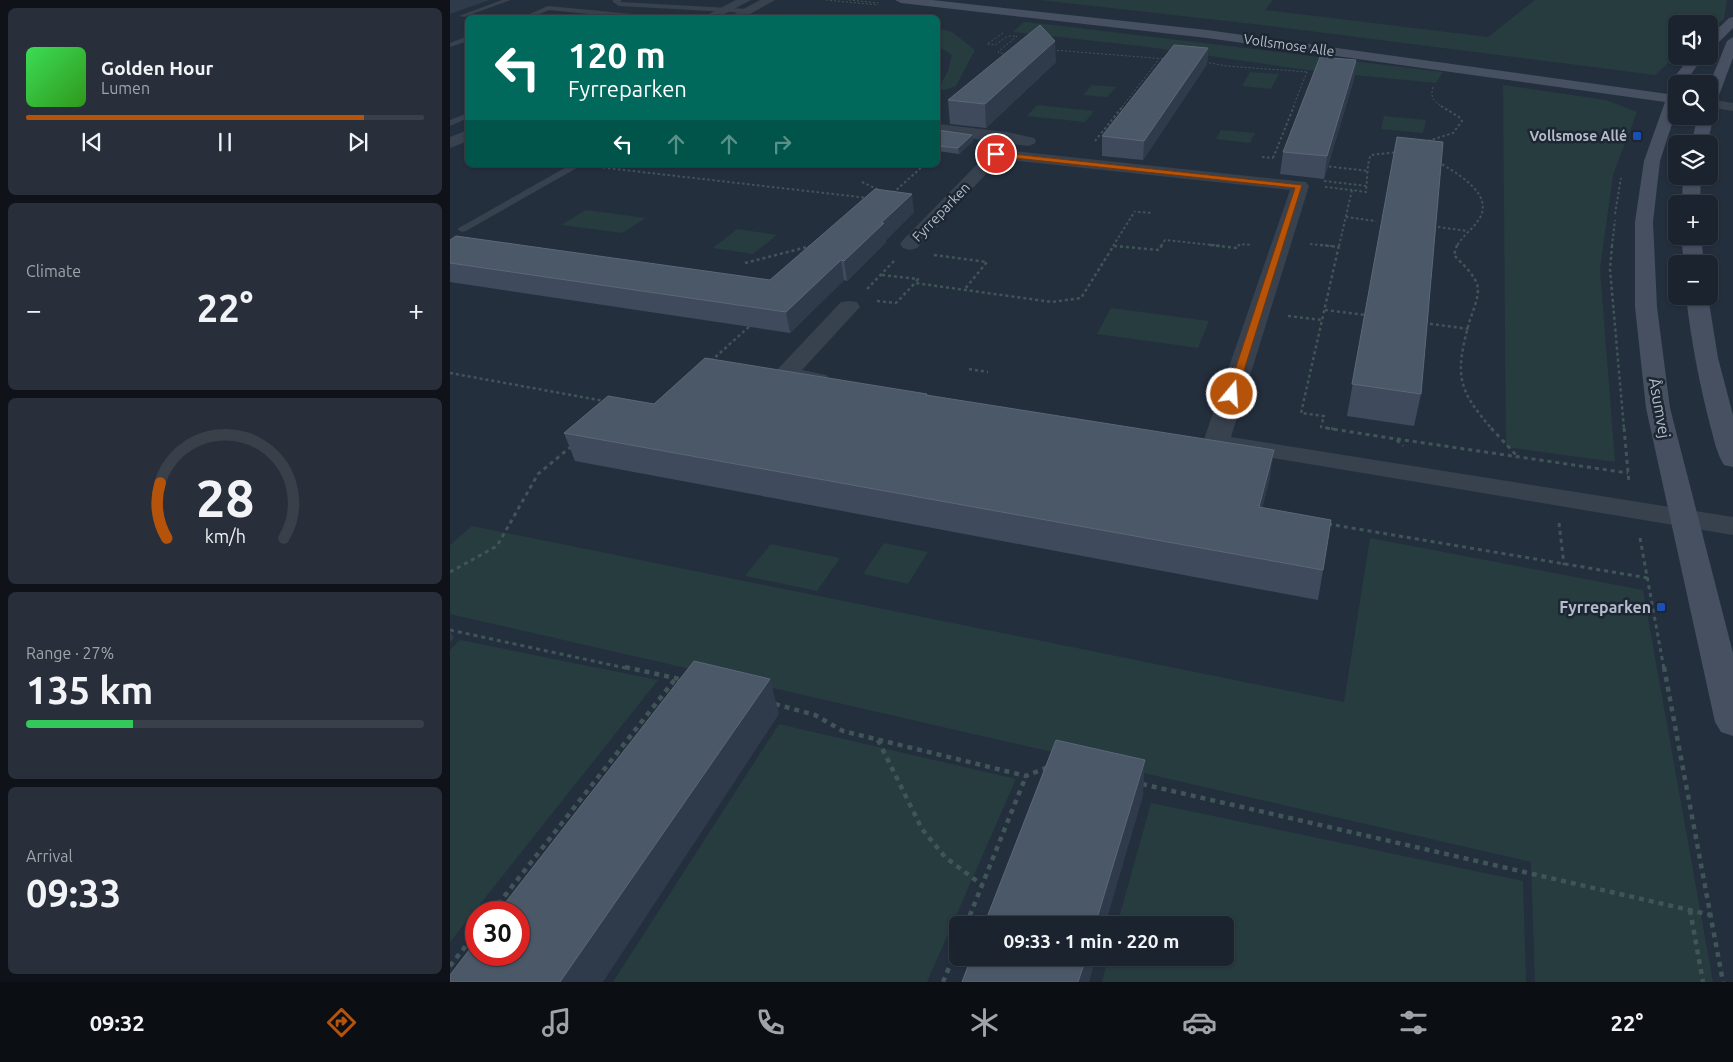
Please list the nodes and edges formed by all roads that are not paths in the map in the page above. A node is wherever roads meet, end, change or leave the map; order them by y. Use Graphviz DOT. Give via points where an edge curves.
graph roads {
  1 [pos="508,0"];
  2 [pos="618,0"];
  3 [pos="715,0"];
  4 [pos="769,0"];
  5 [pos="901,0"];
  6 [pos="974,0"];
  7 [pos="746,6"];
  8 [pos="730,11"];
  9 [pos="530,15"];
  10 [pos="622,15"];
  11 [pos="717,15"];
  12 [pos="465,17"];
  13 [pos="1733,21"];
  14 [pos="1718,35"];
  15 [pos="450,36"];
  16 [pos="465,38"];
  17 [pos="465,39"];
  18 [pos="1733,41"];
  19 [pos="450,45"];
  20 [pos="465,48"];
  21 [pos="1691,65"];
  22 [pos="1683,75"];
  23 [pos="1718,78"];
  24 [pos="1668,91"];
  25 [pos="1668,91"];
  26 [pos="1733,96"];
  27 [pos="1718,97"];
  28 [pos="1718,101"];
  29 [pos="1733,107"];
  30 [pos="1668,115"];
  31 [pos="465,116"];
  32 [pos="450,123"];
  33 [pos="940,129"];
  34 [pos="450,132"];
  35 [pos="465,134"];
  36 [pos="465,136"];
  37 [pos="450,143"];
  38 [pos="1051,160"];
  39 [pos="573,167"];
  40 [pos="462,229"];
  41 [pos="907,248"];
  42 [pos="853,303"];
  43 [pos="1698,305"];
  44 [pos="842,384"];
  45 [pos="1190,438"];
  46 [pos="1216,442"];
  47 [pos="1733,458"];
  48 [pos="1684,518"];
  49 [pos="1733,526"];
  50 [pos="1733,722"];
  1 -- 12 [label="lane" via="459,16"];
  2 -- 8 [label="lane" via="615,1 619,4"];
  3 -- 8 [label="lane" via="706,4"];
  4 -- 7 [label="street"];
  5 -- 24 [label="street, Vollsmose Alle"];
  6 -- 25 [label="street, Vollsmose Alle" via="1216,27"];
  7 -- 8 [label="street"];
  8 -- 11 [label="street"];
  9 -- 10 [label="lane" via="548,8"];
  13 -- 14 [label="street"];
  15 -- 16 [label="lane"];
  17 -- 19 [label="lane"];
  18 -- 23 [label="street"];
  19 -- 20 [label="lane"];
  21 -- 22 [label="street, Åsumvej"];
  26 -- 27 [label="street"];
  28 -- 29 [label="street"];
  30 -- 48 [label="street, Åsumvej" via="1652,161 1644,222 1646,307 1658,408"];
  31 -- 32 [label="lane"];
  33 -- 38 [label="street" via="1025,141 1048,148 1054,156"];
  34 -- 35 [label="lane"];
  36 -- 37 [label="street"];
  38 -- 41 [label="street, Fyrreparken" via="996,154"];
  38 -- 46 [label="street, Fyrreparken" via="1300,186"];
  39 -- 40 [label="lane"];
  42 -- 44 [label="street" via="785,375"];
  43 -- 47 [label="street" via="1721,421"];
  45 -- 46 [label="street"];
  46 -- 48 [label="street"];
  48 -- 49 [label="street"];
  48 -- 50 [label="street, Åsumvej"];
}
